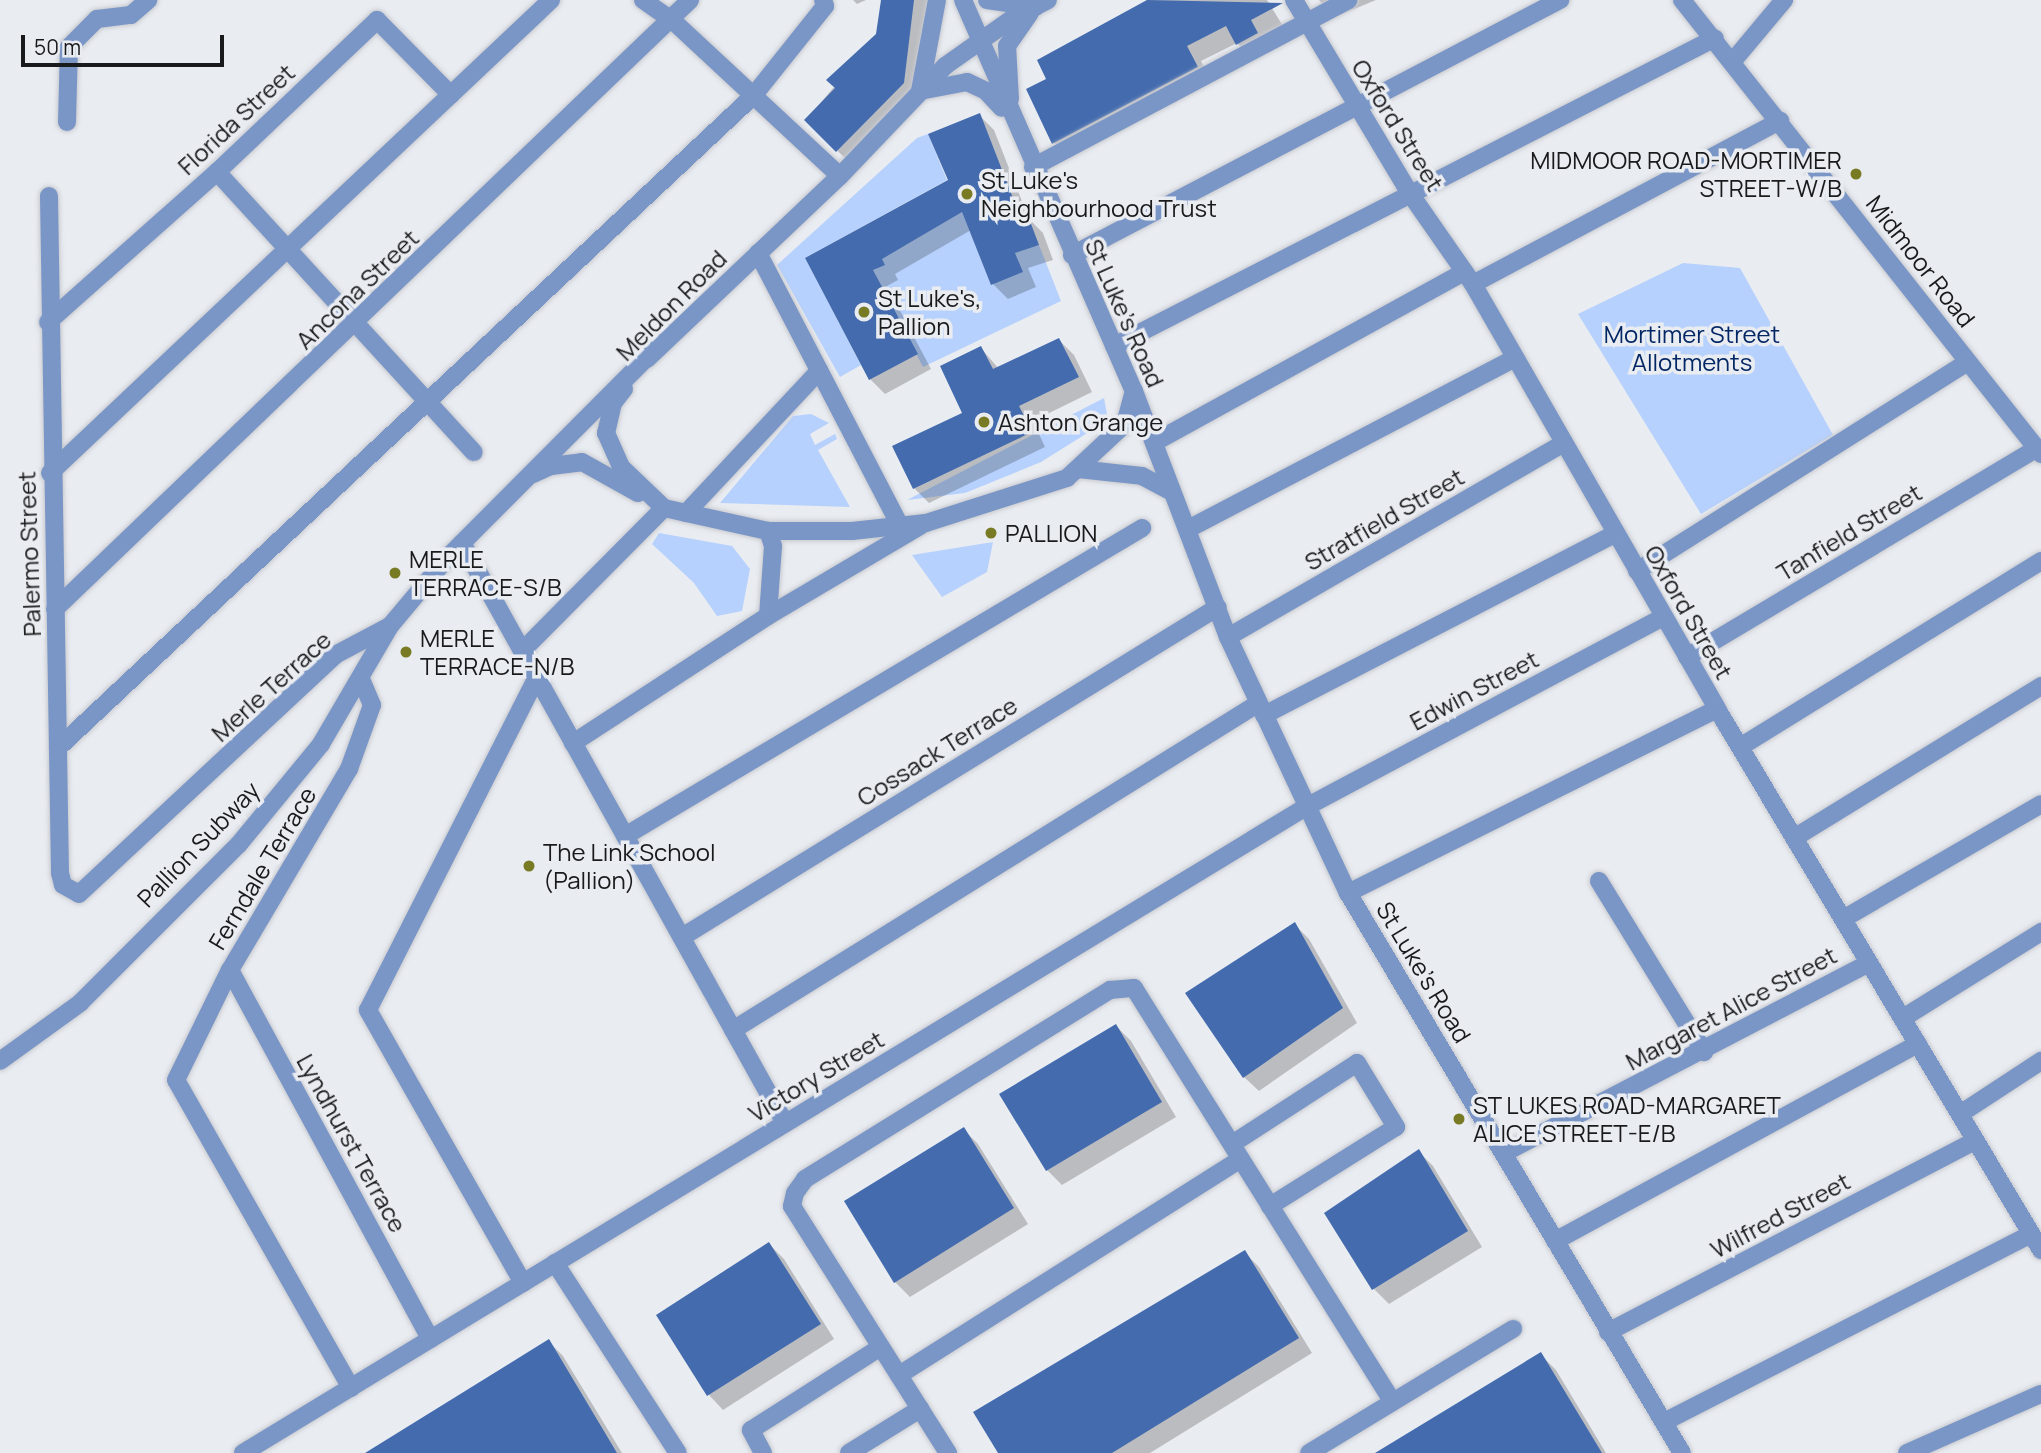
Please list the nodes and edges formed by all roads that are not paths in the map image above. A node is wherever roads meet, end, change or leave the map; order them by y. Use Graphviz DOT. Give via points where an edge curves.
graph roads {
  1 [pos="148,0"];
  2 [pos="551,0"];
  3 [pos="643,0"];
  4 [pos="690,0"];
  5 [pos="823,0"];
  6 [pos="937,0"];
  7 [pos="963,0"];
  8 [pos="987,0"];
  9 [pos="1293,0"];
  10 [pos="1349,0"];
  11 [pos="1560,0"];
  12 [pos="1682,0"];
  13 [pos="1784,0"];
  14 [pos="1042,4"];
  15 [pos="672,20"];
  16 [pos="1306,22"];
  17 [pos="1715,38"];
  18 [pos="978,42"];
  19 [pos="1733,61"];
  20 [pos="920,91"];
  21 [pos="451,94"];
  22 [pos="754,95"];
  23 [pos="1357,102"];
  24 [pos="1780,121"];
  25 [pos="67,122"];
  26 [pos="1014,124"];
  27 [pos="1033,167"];
  28 [pos="217,172"];
  29 [pos="840,176"];
  30 [pos="1409,192"];
  31 [pos="50,195"];
  32 [pos="289,247"];
  33 [pos="758,253"];
  34 [pos="1072,255"];
  35 [pos="1469,278"];
  36 [pos="48,322"];
  37 [pos="357,323"];
  38 [pos="1114,346"];
  39 [pos="654,350"];
  40 [pos="1515,358"];
  41 [pos="1968,362"];
  42 [pos="819,371"];
  43 [pos="1134,391"];
  44 [pos="429,402"];
  45 [pos="1155,442"];
  46 [pos="1564,443"];
  47 [pos="2039,451"];
  48 [pos="474,452"];
  49 [pos="1078,469"];
  50 [pos="50,472"];
  51 [pos="526,477"];
  52 [pos="1172,492"];
  53 [pos="664,508"];
  54 [pos="686,513"];
  55 [pos="926,523"];
  56 [pos="900,526"];
  57 [pos="1190,527"];
  58 [pos="1142,528"];
  59 [pos="768,531"];
  60 [pos="1616,533"];
  61 [pos="462,543"];
  62 [pos="2041,561"];
  63 [pos="1637,571"];
  64 [pos="1218,607"];
  65 [pos="55,609"];
  66 [pos="768,617"];
  67 [pos="1664,617"];
  68 [pos="390,626"];
  69 [pos="1228,637"];
  70 [pos="522,651"];
  71 [pos="1687,657"];
  72 [pos="537,677"];
  73 [pos="361,679"];
  74 [pos="2041,686"];
  75 [pos="1262,709"];
  76 [pos="1717,709"];
  77 [pos="573,743"];
  78 [pos="1740,747"];
  79 [pos="58,748"];
  80 [pos="2041,804"];
  81 [pos="1306,807"];
  82 [pos="625,836"];
  83 [pos="1794,838"];
  84 [pos="1600,881"];
  85 [pos="86,891"];
  86 [pos="1348,893"];
  87 [pos="1843,919"];
  88 [pos="2041,932"];
  89 [pos="682,937"];
  90 [pos="1869,963"];
  91 [pos="230,970"];
  92 [pos="1902,1018"];
  93 [pos="733,1030"];
  94 [pos="1918,1044"];
  95 [pos="1704,1052"];
  96 [pos="0,1060"];
  97 [pos="2041,1061"];
  98 [pos="1960,1114"];
  99 [pos="785,1123"];
  100 [pos="1975,1141"];
  101 [pos="1236,1151"];
  102 [pos="1504,1153"];
  103 [pos="1270,1206"];
  104 [pos="2031,1234"];
  105 [pos="1555,1241"];
  106 [pos="2041,1250"];
  107 [pos="555,1264"];
  108 [pos="523,1283"];
  109 [pos="1513,1329"];
  110 [pos="1608,1332"];
  111 [pos="430,1339"];
  112 [pos="881,1347"];
  113 [pos="899,1375"];
  114 [pos="351,1388"];
  115 [pos="2041,1394"];
  116 [pos="1392,1401"];
  117 [pos="920,1409"];
  118 [pos="1664,1422"];
  119 [pos="243,1453"];
  120 [pos="678,1453"];
  121 [pos="764,1453"];
  122 [pos="849,1453"];
  123 [pos="948,1453"];
  124 [pos="1309,1453"];
  125 [pos="1682,1453"];
  126 [pos="1907,1453"];
  1 -- 25 [label="street" via="131,15 97,19 69,47"];
  2 -- 21 [label="street"];
  3 -- 15 [label="street"];
  4 -- 15 [label="street, Ancona Street"];
  5 -- 22 [label="street" via="825,6"];
  6 -- 20 [label="street"];
  7 -- 18 [label="street, St Luke's Road"];
  8 -- 14 [label="street"];
  9 -- 16 [label="street, Oxford Street"];
  10 -- 16 [label="street"];
  11 -- 23 [label="street"];
  12 -- 17 [label="street, Midmoor Road"];
  13 -- 19 [label="street"];
  14 -- 18 [label="street, Meldon Road"];
  14 -- 26 [label="street" via="1007,46"];
  15 -- 22 [label="street"];
  15 -- 37 [label="street, Ancona Street"];
  16 -- 23 [label="street, Oxford Street"];
  16 -- 27 [label="street"];
  17 -- 19 [label="street, Midmoor Road"];
  17 -- 30 [label="street"];
  18 -- 20 [label="street, Meldon Road"];
  18 -- 26 [label="street, St Luke's Road"];
  19 -- 24 [label="street, Midmoor Road"];
  20 -- 26 [label="street" via="967,82 977,85"];
  20 -- 29 [label="street, Meldon Road"];
  21 -- 28 [label="street, Florida Street" via="377,20"];
  21 -- 32 [label="street"];
  22 -- 29 [label="street"];
  22 -- 44 [label="street"];
  23 -- 30 [label="street, Oxford Street"];
  23 -- 34 [label="street"];
  24 -- 35 [label="street"];
  24 -- 41 [label="street, Midmoor Road"];
  26 -- 27 [label="street, St Luke's Road"];
  27 -- 34 [label="street, St Luke's Road"];
  28 -- 32 [label="street"];
  28 -- 36 [label="street, Florida Street"];
  29 -- 33 [label="street, Meldon Road"];
  30 -- 35 [label="street, Oxford Street"];
  30 -- 38 [label="street"];
  31 -- 36 [label="street, Palermo Street"];
  32 -- 37 [label="street"];
  32 -- 50 [label="street"];
  33 -- 39 [label="street, Meldon Road"];
  33 -- 42 [label="street"];
  34 -- 38 [label="street, St Luke's Road"];
  35 -- 40 [label="street, Oxford Street"];
  35 -- 45 [label="street"];
  36 -- 50 [label="street, Palermo Street"];
  37 -- 44 [label="street"];
  37 -- 65 [label="street, Ancona Street"];
  38 -- 43 [label="street, St Luke's Road"];
  39 -- 51 [label="street"];
  39 -- 53 [label="street, Meldon Road" via="613,403 606,433 621,467"];
  40 -- 46 [label="street, Oxford Street"];
  40 -- 57 [label="street"];
  41 -- 47 [label="street, Midmoor Road"];
  41 -- 63 [label="street"];
  42 -- 54 [label="street"];
  42 -- 56 [label="street"];
  43 -- 45 [label="street, St Luke's Road"];
  43 -- 49 [label="street" via="1125,424"];
  44 -- 48 [label="street"];
  44 -- 79 [label="street"];
  45 -- 52 [label="street, St Luke's Road"];
  46 -- 60 [label="street, Oxford Street"];
  46 -- 69 [label="street, Stratfield Street"];
  47 -- 71 [label="street, Tanfield Street"];
  49 -- 52 [label="street" via="1142,476"];
  49 -- 55 [label="street" via="1067,478"];
  50 -- 65 [label="street, Palermo Street"];
  51 -- 53 [label="street, Merle Terrace" via="551,466 582,462"];
  51 -- 61 [label="street, Merle Terrace"];
  52 -- 57 [label="street, St Luke's Road"];
  53 -- 54 [label="street"];
  53 -- 70 [label="street"];
  54 -- 59 [label="street"];
  55 -- 56 [label="street"];
  55 -- 66 [label="street"];
  56 -- 59 [label="street"];
  57 -- 64 [label="street, St Luke's Road"];
  58 -- 82 [label="street"];
  59 -- 66 [label="street" via="773,546"];
  60 -- 63 [label="street, Oxford Street"];
  60 -- 75 [label="street"];
  61 -- 68 [label="street, Merle Terrace"];
  61 -- 70 [label="street"];
  62 -- 78 [label="street"];
  63 -- 67 [label="street, Oxford Street"];
  64 -- 69 [label="street, St Luke's Road"];
  64 -- 89 [label="street, Cossack Terrace"];
  65 -- 79 [label="street, Palermo Street"];
  66 -- 77 [label="street"];
  67 -- 71 [label="street, Oxford Street"];
  67 -- 81 [label="street, Edwin Street"];
  68 -- 73 [label="street, Pallion Subway"];
  68 -- 85 [label="street, Merle Terrace" via="335,655"];
  69 -- 75 [label="street, St Luke's Road"];
  70 -- 72 [label="street"];
  71 -- 76 [label="street, Oxford Street"];
  72 -- 77 [label="street"];
  72 -- 108 [label="street" via="368,1010"];
  73 -- 91 [label="street, Ferndale Terrace" via="372,705 349,769"];
  73 -- 96 [label="street, Pallion Subway" via="321,744 239,844 80,1003"];
  74 -- 83 [label="street"];
  75 -- 81 [label="street, St Luke's Road"];
  75 -- 93 [label="street"];
  76 -- 78 [label="street, Oxford Street"];
  76 -- 86 [label="street"];
  77 -- 82 [label="street"];
  78 -- 83 [label="street, Oxford Street"];
  79 -- 85 [label="street, Palermo Street" via="60,873 70,891"];
  80 -- 87 [label="street"];
  81 -- 86 [label="street, St Luke's Road"];
  81 -- 99 [label="street, Victory Street"];
  82 -- 89 [label="street"];
  83 -- 87 [label="street, Oxford Street"];
  84 -- 95 [label="street"];
  86 -- 102 [label="street, St Luke's Road"];
  87 -- 90 [label="street, Oxford Street"];
  88 -- 92 [label="street"];
  89 -- 93 [label="street"];
  90 -- 92 [label="street, Oxford Street"];
  90 -- 95 [label="street, Margaret Alice Street"];
  91 -- 111 [label="street, Lyndhurst Terrace"];
  91 -- 114 [label="street, Ferndale Terrace" via="176,1080"];
  92 -- 94 [label="street, Oxford Street"];
  93 -- 99 [label="street"];
  94 -- 98 [label="street, Oxford Street"];
  94 -- 105 [label="street"];
  95 -- 102 [label="street, Margaret Alice Street"];
  97 -- 98 [label="street"];
  98 -- 100 [label="street, Oxford Street"];
  99 -- 107 [label="street, Victory Street"];
  100 -- 104 [label="street, Oxford Street"];
  100 -- 110 [label="street, Wilfred Street"];
  101 -- 103 [label="street"];
  101 -- 103 [label="street" via="1357,1063 1396,1127"];
  101 -- 112 [label="street" via="1135,988 1093,998 806,1179 792,1206"];
  101 -- 113 [label="street"];
  102 -- 105 [label="street, St Luke's Road"];
  103 -- 116 [label="street"];
  104 -- 106 [label="street, Oxford Street"];
  104 -- 118 [label="street"];
  105 -- 110 [label="street, St Luke's Road"];
  107 -- 108 [label="street, Victory Street"];
  107 -- 120 [label="street"];
  108 -- 111 [label="street, Victory Street"];
  109 -- 116 [label="street"];
  110 -- 118 [label="street, St Luke's Road"];
  111 -- 114 [label="street, Victory Street"];
  112 -- 113 [label="street"];
  112 -- 121 [label="street" via="751,1430"];
  113 -- 117 [label="street"];
  114 -- 119 [label="street, Victory Street"];
  115 -- 126 [label="street"];
  116 -- 124 [label="street"];
  117 -- 122 [label="street"];
  117 -- 123 [label="street"];
  118 -- 125 [label="street, St Luke's Road"];
}
